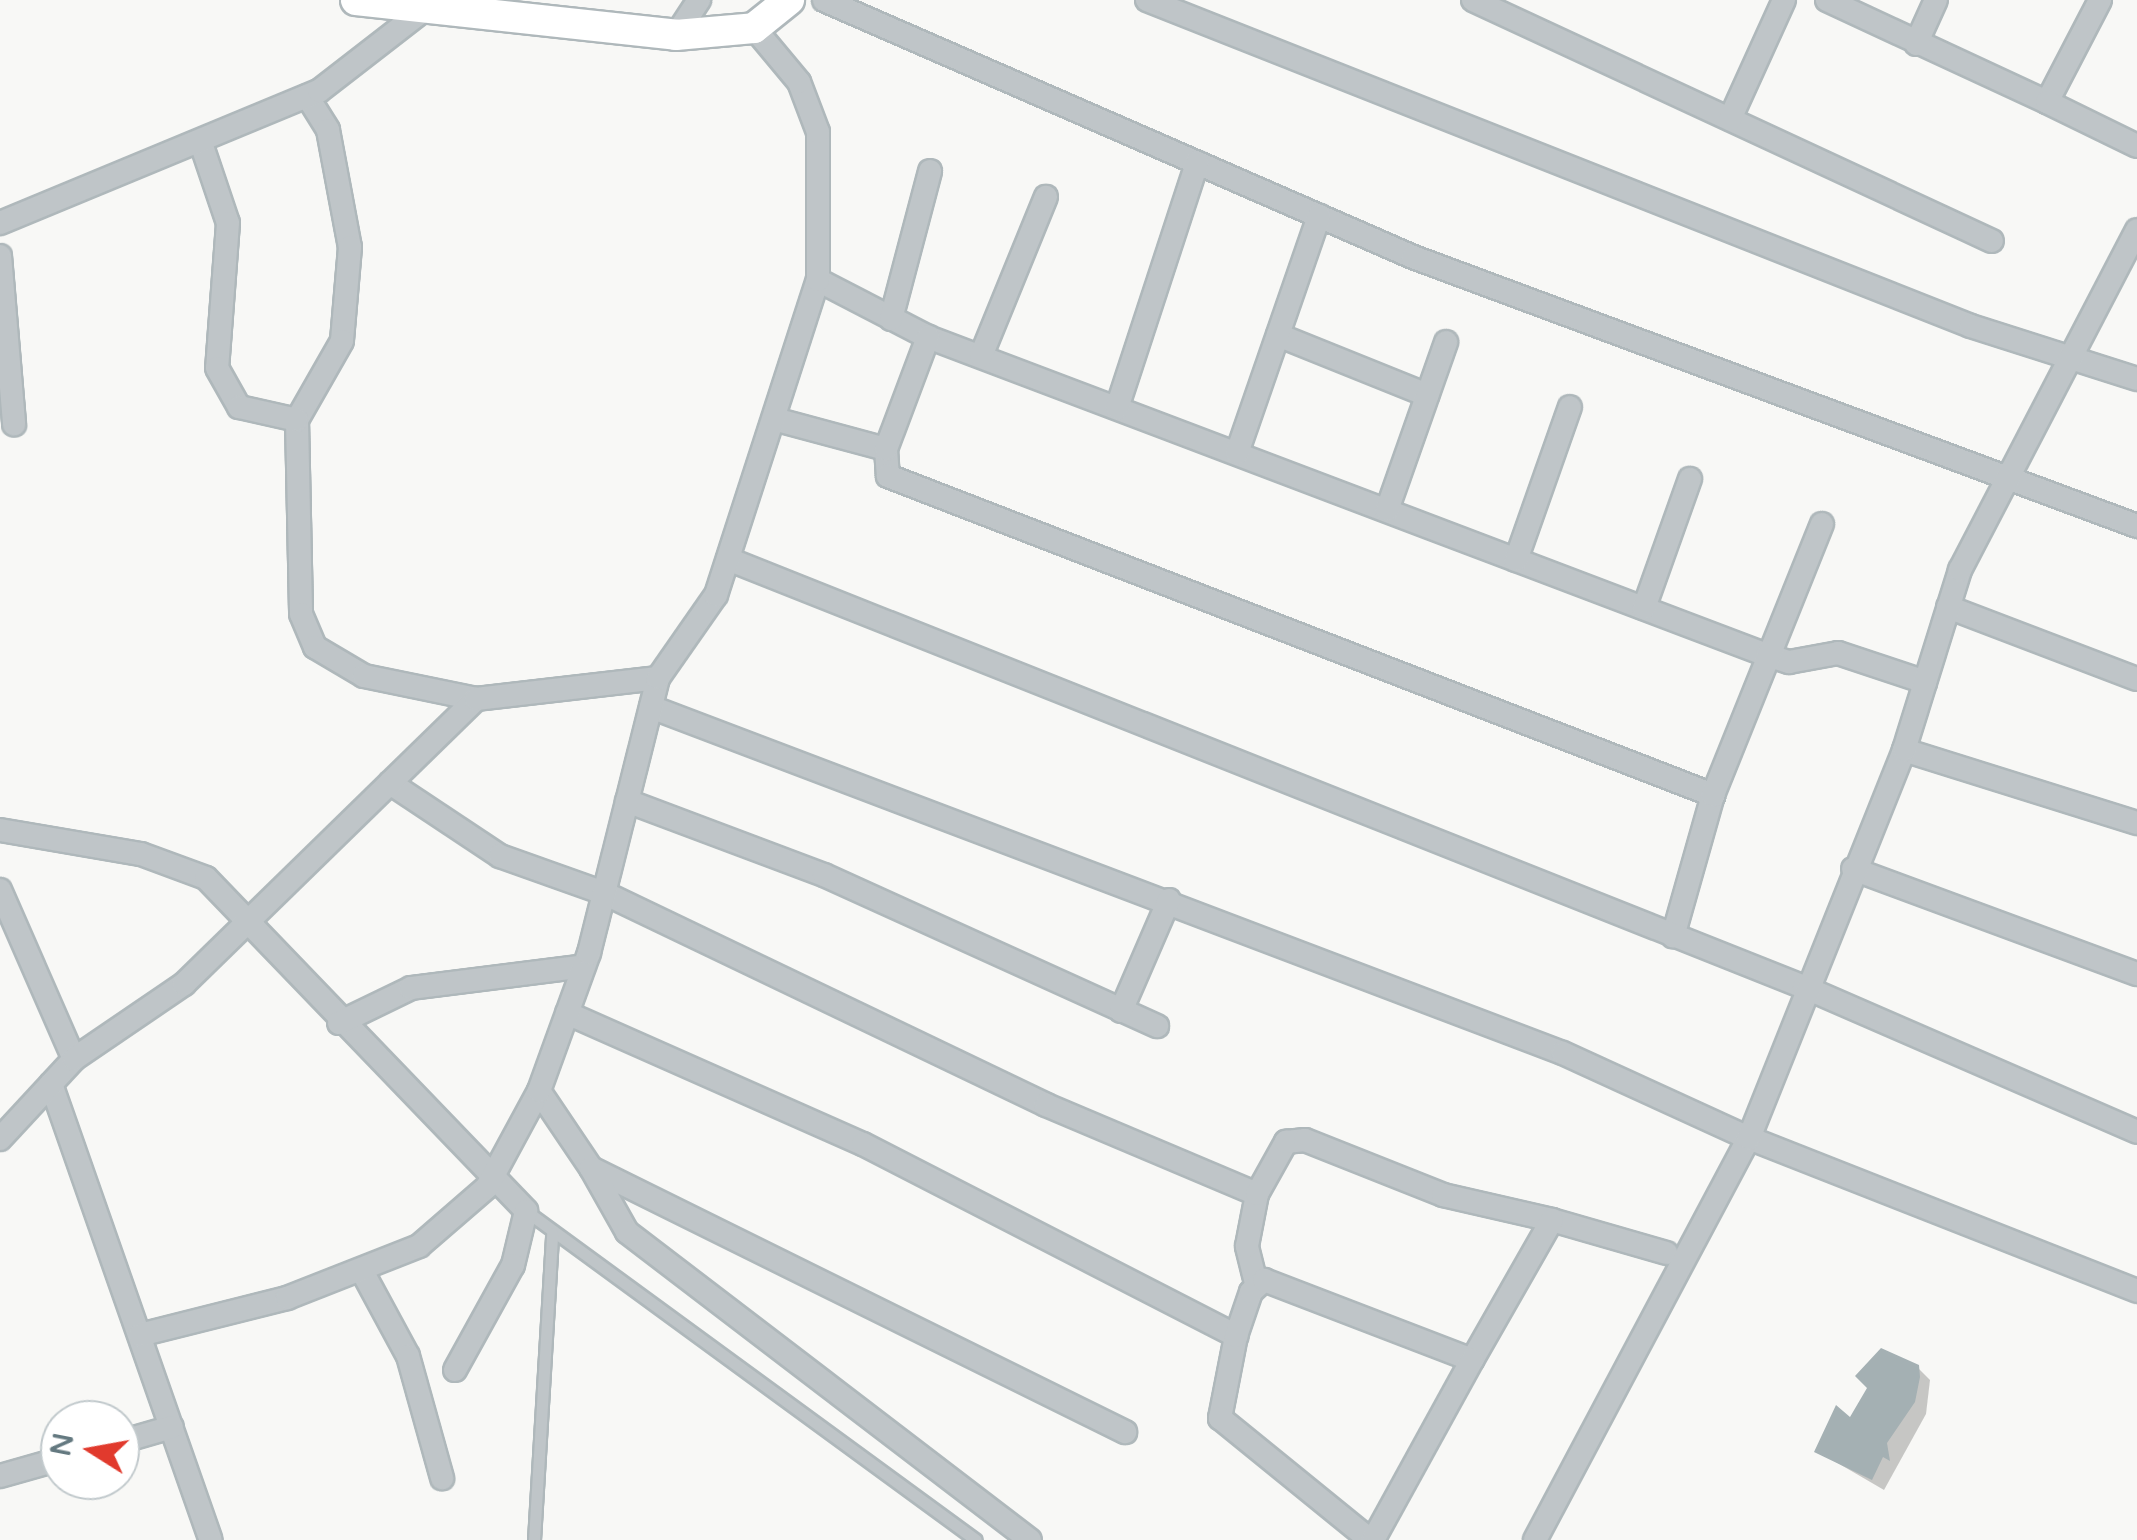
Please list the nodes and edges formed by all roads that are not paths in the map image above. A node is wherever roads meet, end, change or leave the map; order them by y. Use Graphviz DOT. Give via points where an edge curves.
graph roads {
  1 [pos="356,0"];
  2 [pos="699,0"];
  3 [pos="789,0"];
  4 [pos="824,0"];
  5 [pos="1147,0"];
  6 [pos="1474,0"];
  7 [pos="1784,0"];
  8 [pos="1827,0"];
  9 [pos="1936,0"];
  10 [pos="2100,0"];
  11 [pos="499,9"];
  12 [pos="421,12"];
  13 [pos="754,28"];
  14 [pos="676,35"];
  15 [pos="1916,44"];
  16 [pos="307,96"];
  17 [pos="2047,102"];
  18 [pos="1730,119"];
  19 [pos="201,144"];
  20 [pos="2137,146"];
  21 [pos="1197,163"];
  22 [pos="930,171"];
  23 [pos="1046,198"];
  24 [pos="1319,216"];
  25 [pos="0,223"];
  26 [pos="2137,230"];
  27 [pos="1992,241"];
  28 [pos="0,256"];
  29 [pos="818,280"];
  30 [pos="891,319"];
  31 [pos="1278,335"];
  32 [pos="928,337"];
  33 [pos="1446,342"];
  34 [pos="981,356"];
  35 [pos="2070,358"];
  36 [pos="2137,379"];
  37 [pos="1428,395"];
  38 [pos="1570,406"];
  39 [pos="1117,408"];
  40 [pos="774,419"];
  41 [pos="297,420"];
  42 [pos="14,424"];
  43 [pos="886,449"];
  44 [pos="1236,453"];
  45 [pos="1690,479"];
  46 [pos="2006,482"];
  47 [pos="1387,510"];
  48 [pos="1822,524"];
  49 [pos="2137,526"];
  50 [pos="728,560"];
  51 [pos="1516,560"];
  52 [pos="1948,607"];
  53 [pos="1644,608"];
  54 [pos="1767,655"];
  55 [pos="658,678"];
  56 [pos="2137,679"];
  57 [pos="1924,682"];
  58 [pos="476,699"];
  59 [pos="651,707"];
  60 [pos="1904,750"];
  61 [pos="390,783"];
  62 [pos="1713,795"];
  63 [pos="627,801"];
  64 [pos="2137,823"];
  65 [pos="0,830"];
  66 [pos="1854,869"];
  67 [pos="0,890"];
  68 [pos="604,894"];
  69 [pos="1169,900"];
  70 [pos="250,920"];
  71 [pos="1673,936"];
  72 [pos="584,966"];
  73 [pos="2137,974"];
  74 [pos="1804,987"];
  75 [pos="1120,1011"];
  76 [pos="567,1013"];
  77 [pos="339,1023"];
  78 [pos="1156,1026"];
  79 [pos="74,1059"];
  80 [pos="51,1084"];
  81 [pos="539,1091"];
  82 [pos="2,1132"];
  83 [pos="2137,1132"];
  84 [pos="1749,1138"];
  85 [pos="591,1168"];
  86 [pos="493,1176"];
  87 [pos="1257,1194"];
  88 [pos="526,1211"];
  89 [pos="1552,1220"];
  90 [pos="552,1234"];
  91 [pos="1666,1253"];
  92 [pos="362,1271"];
  93 [pos="1256,1283"];
  94 [pos="2137,1292"];
  95 [pos="140,1334"];
  96 [pos="1236,1336"];
  97 [pos="1472,1360"];
  98 [pos="455,1370"];
  99 [pos="172,1427"];
  100 [pos="1124,1432"];
  101 [pos="140,1436"];
  102 [pos="40,1465"];
  103 [pos="0,1476"];
  104 [pos="442,1478"];
  105 [pos="212,1540"];
  106 [pos="534,1540"];
  107 [pos="976,1540"];
  108 [pos="1030,1540"];
  109 [pos="1371,1540"];
  110 [pos="1535,1540"];
  1 -- 12 [label="street"];
  2 -- 14 [label="street"];
  3 -- 13 [label="street"];
  4 -- 21 [label="street"];
  5 -- 35 [label="street"];
  6 -- 18 [label="street"];
  7 -- 18 [label="street"];
  8 -- 15 [label="street"];
  9 -- 15 [label="street"];
  10 -- 17 [label="street"];
  11 -- 12 [label="street"];
  11 -- 14 [label="street"];
  12 -- 16 [label="street"];
  13 -- 14 [label="street"];
  13 -- 29 [label="street" via="799,82 818,132"];
  15 -- 17 [label="street"];
  16 -- 19 [label="street"];
  16 -- 41 [label="street" via="328,130 341,186 349,280 342,341"];
  17 -- 20 [label="street"];
  18 -- 27 [label="street"];
  19 -- 25 [label="street"];
  19 -- 41 [label="street" via="228,223 217,368 239,407"];
  21 -- 24 [label="street"];
  21 -- 39 [label="street"];
  22 -- 30 [label="street"];
  23 -- 34 [label="street"];
  24 -- 31 [label="street"];
  24 -- 46 [label="street"];
  26 -- 35 [label="street"];
  28 -- 42 [label="street"];
  29 -- 30 [label="street"];
  29 -- 40 [label="street"];
  30 -- 32 [label="street"];
  31 -- 37 [label="street"];
  31 -- 44 [label="street"];
  32 -- 34 [label="street"];
  32 -- 43 [label="street"];
  33 -- 37 [label="street"];
  34 -- 39 [label="street"];
  35 -- 36 [label="street"];
  35 -- 46 [label="street"];
  37 -- 47 [label="street"];
  38 -- 51 [label="street"];
  39 -- 44 [label="street"];
  40 -- 43 [label="street"];
  40 -- 50 [label="street"];
  41 -- 58 [label="street" via="301,614 315,647 364,676"];
  43 -- 62 [label="street" via="888,476"];
  44 -- 47 [label="street"];
  45 -- 53 [label="street"];
  46 -- 49 [label="street"];
  46 -- 52 [label="street"];
  47 -- 51 [label="street"];
  48 -- 54 [label="street"];
  50 -- 55 [label="street" via="690,641"];
  50 -- 71 [label="street"];
  51 -- 53 [label="street"];
  52 -- 56 [label="street"];
  52 -- 57 [label="street"];
  53 -- 54 [label="street"];
  54 -- 57 [label="street" via="1790,662 1838,653"];
  54 -- 62 [label="street"];
  55 -- 58 [label="street"];
  55 -- 59 [label="street"];
  57 -- 60 [label="street"];
  58 -- 61 [label="street"];
  59 -- 63 [label="street"];
  59 -- 69 [label="street"];
  60 -- 64 [label="street"];
  60 -- 66 [label="street"];
  61 -- 68 [label="street" via="487,849"];
  61 -- 70 [label="street"];
  62 -- 71 [label="street"];
  63 -- 68 [label="street"];
  63 -- 75 [label="street" via="824,875"];
  65 -- 70 [label="street" via="141,854 206,878"];
  66 -- 73 [label="street"];
  66 -- 74 [label="street"];
  67 -- 79 [label="street"];
  68 -- 72 [label="street"];
  68 -- 87 [label="street" via="1046,1105"];
  69 -- 75 [label="street"];
  69 -- 84 [label="street" via="1563,1053"];
  70 -- 77 [label="street"];
  70 -- 79 [label="street" via="184,984"];
  71 -- 74 [label="street"];
  72 -- 76 [label="street"];
  72 -- 77 [label="street" via="411,988"];
  74 -- 83 [label="street"];
  74 -- 84 [label="street"];
  75 -- 78 [label="street"];
  76 -- 81 [label="street"];
  76 -- 96 [label="street" via="864,1144"];
  77 -- 86 [label="street"];
  79 -- 80 [label="street"];
  80 -- 82 [label="street"];
  80 -- 95 [label="street"];
  81 -- 85 [label="street"];
  81 -- 86 [label="street"];
  84 -- 94 [label="street"];
  84 -- 110 [label="street"];
  85 -- 100 [label="street"];
  85 -- 108 [label="street" via="627,1232"];
  86 -- 88 [label="street"];
  86 -- 92 [label="street" via="418,1246"];
  87 -- 89 [label="street" via="1286,1142 1305,1140 1443,1195"];
  87 -- 93 [label="street" via="1247,1246"];
  88 -- 90 [label="lane"];
  88 -- 98 [label="street" via="513,1266"];
  89 -- 91 [label="street"];
  89 -- 97 [label="street"];
  90 -- 106 [label="lane"];
  90 -- 107 [label="lane"];
  92 -- 95 [label="street"];
  92 -- 104 [label="street" via="408,1356"];
  93 -- 96 [label="street"];
  93 -- 97 [label="street" via="1274,1282"];
  95 -- 99 [label="street"];
  96 -- 109 [label="street" via="1220,1418"];
  97 -- 109 [label="street"];
  99 -- 101 [label="street"];
  99 -- 105 [label="street"];
  102 -- 103 [label="street"];
}
